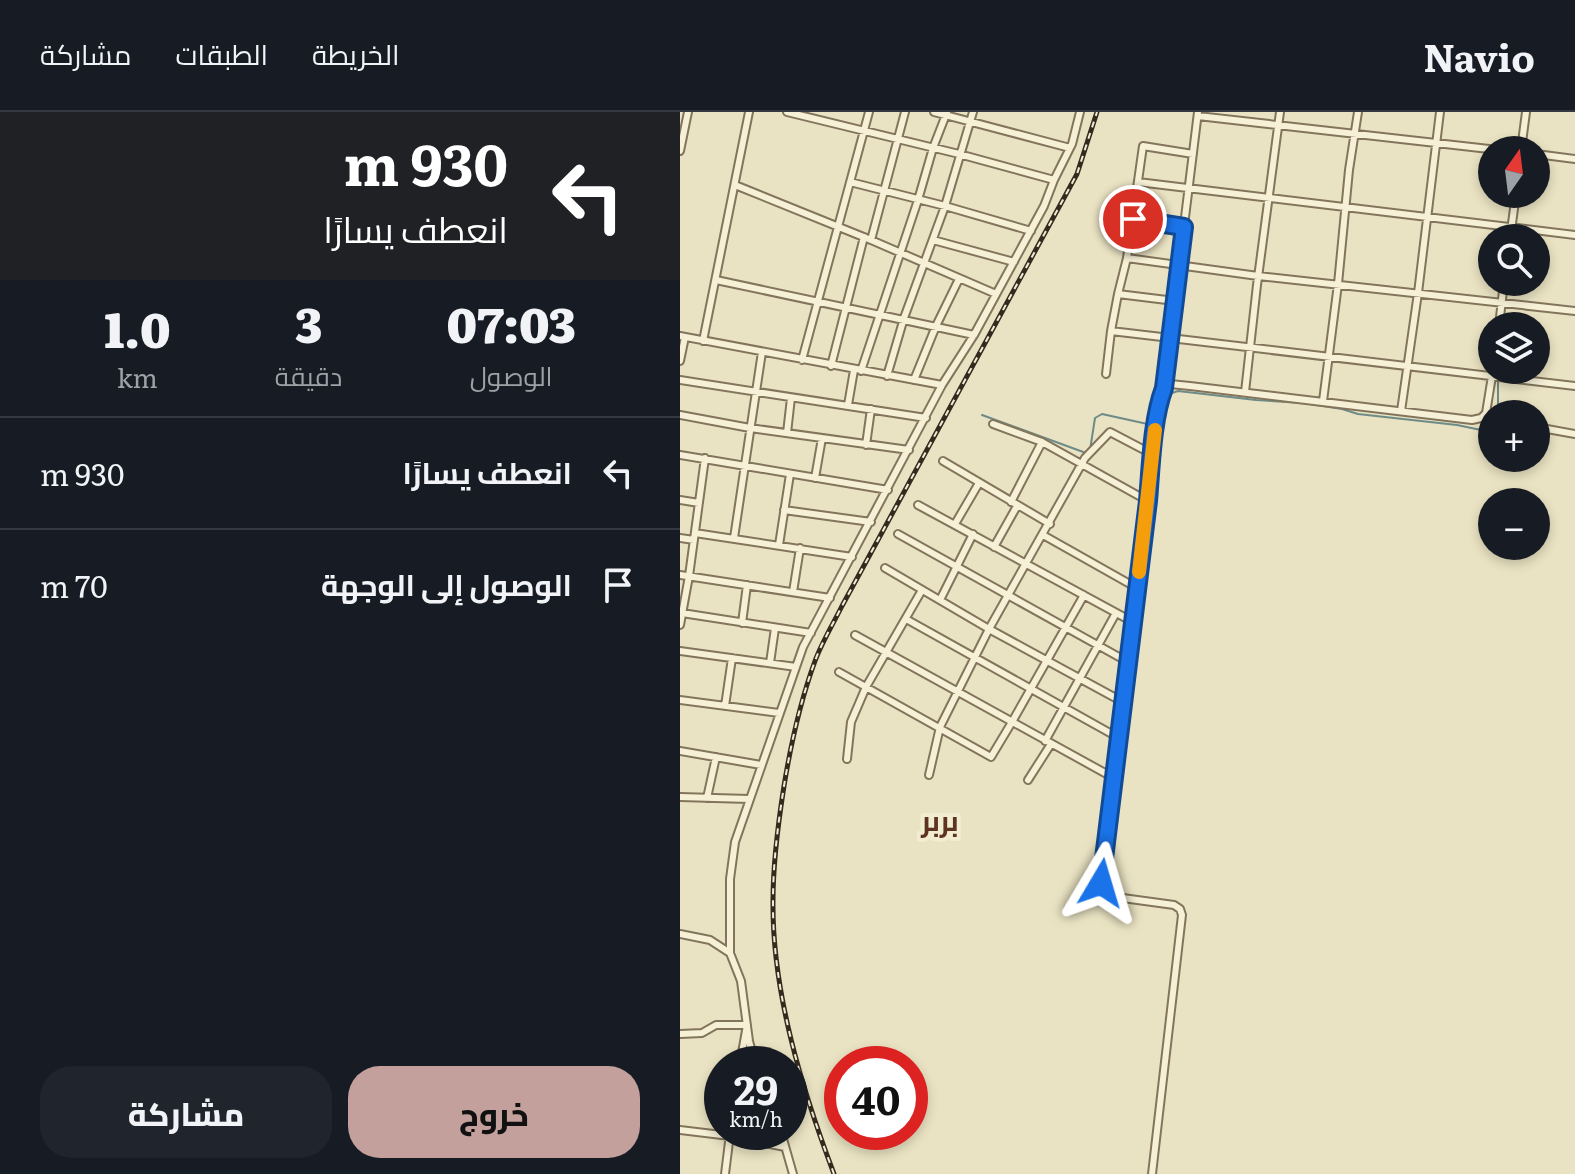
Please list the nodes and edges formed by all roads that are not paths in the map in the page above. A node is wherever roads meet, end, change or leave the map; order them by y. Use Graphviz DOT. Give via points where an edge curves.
graph roads {
  1 [pos="688,112"];
  2 [pos="749,112"];
  3 [pos="787,112"];
  4 [pos="869,112"];
  5 [pos="905,112"];
  6 [pos="934,112"];
  7 [pos="973,112"];
  8 [pos="1080,112"];
  9 [pos="1280,112"];
  10 [pos="1358,112"];
  11 [pos="1440,112"];
  12 [pos="1525,112"];
  13 [pos="946,114"];
  14 [pos="1198,114"];
  15 [pos="970,122"];
  16 [pos="1278,125"];
  17 [pos="863,131"];
  18 [pos="1356,134"];
  19 [pos="1522,136"];
  20 [pos="898,139"];
  21 [pos="1435,143"];
  22 [pos="933,148"];
  23 [pos="1070,148"];
  24 [pos="1478,148"];
  25 [pos="680,151"];
  26 [pos="959,154"];
  27 [pos="1193,154"];
  28 [pos="1550,156"];
  29 [pos="1575,159"];
  30 [pos="1054,180"];
  31 [pos="850,182"];
  32 [pos="1138,182"];
  33 [pos="735,185"];
  34 [pos="1189,189"];
  35 [pos="885,191"];
  36 [pos="1268,199"];
  37 [pos="918,200"];
  38 [pos="945,206"];
  39 [pos="1345,209"];
  40 [pos="1427,218"];
  41 [pos="1133,219"];
  42 [pos="1483,224"];
  43 [pos="837,227"];
  44 [pos="1184,227"];
  45 [pos="1031,231"];
  46 [pos="1550,232"];
  47 [pos="1575,235"];
  48 [pos="868,238"];
  49 [pos="933,240"];
  50 [pos="901,253"];
  51 [pos="1127,258"];
  52 [pos="1014,262"];
  53 [pos="924,264"];
  54 [pos="1179,265"];
  55 [pos="1258,276"];
  56 [pos="959,279"];
  57 [pos="716,280"];
  58 [pos="1338,284"];
  59 [pos="1418,293"];
  60 [pos="996,294"];
  61 [pos="1118,294"];
  62 [pos="1503,296"];
  63 [pos="817,301"];
  64 [pos="1175,301"];
  65 [pos="1502,302"];
  66 [pos="845,307"];
  67 [pos="1575,311"];
  68 [pos="1501,312"];
  69 [pos="881,314"];
  70 [pos="904,318"];
  71 [pos="936,326"];
  72 [pos="1111,331"];
  73 [pos="974,335"];
  74 [pos="682,337"];
  75 [pos="1170,339"];
  76 [pos="703,341"];
  77 [pos="1250,349"];
  78 [pos="762,352"];
  79 [pos="1328,357"];
  80 [pos="802,360"];
  81 [pos="680,361"];
  82 [pos="831,366"];
  83 [pos="1407,366"];
  84 [pos="858,370"];
  85 [pos="1478,372"];
  86 [pos="1106,374"];
  87 [pos="887,376"];
  88 [pos="680,380"];
  89 [pos="914,380"];
  90 [pos="1550,382"];
  91 [pos="942,385"];
  92 [pos="1575,386"];
  93 [pos="1164,388"];
  94 [pos="755,392"];
  95 [pos="1245,392"];
  96 [pos="791,398"];
  97 [pos="1323,401"];
  98 [pos="848,405"];
  99 [pos="871,409"];
  100 [pos="1401,411"];
  101 [pos="680,415"];
  102 [pos="926,418"];
  103 [pos="1478,419"];
  104 [pos="993,424"];
  105 [pos="750,428"];
  106 [pos="1550,430"];
  107 [pos="787,433"];
  108 [pos="1575,434"];
  109 [pos="822,438"];
  110 [pos="1042,442"];
  111 [pos="866,445"];
  112 [pos="909,450"];
  113 [pos="1152,454"];
  114 [pos="680,455"];
  115 [pos="705,458"];
  116 [pos="943,461"];
  117 [pos="744,466"];
  118 [pos="1081,466"];
  119 [pos="790,474"];
  120 [pos="815,478"];
  121 [pos="979,483"];
  122 [pos="888,490"];
  123 [pos="680,500"];
  124 [pos="1148,501"];
  125 [pos="699,503"];
  126 [pos="1014,504"];
  127 [pos="918,505"];
  128 [pos="784,510"];
  129 [pos="871,522"];
  130 [pos="955,524"];
  131 [pos="1050,524"];
  132 [pos="898,534"];
  133 [pos="973,534"];
  134 [pos="1043,535"];
  135 [pos="695,536"];
  136 [pos="680,538"];
  137 [pos="734,538"];
  138 [pos="779,545"];
  139 [pos="994,547"];
  140 [pos="800,548"];
  141 [pos="680,557"];
  142 [pos="852,557"];
  143 [pos="692,558"];
  144 [pos="1026,565"];
  145 [pos="958,566"];
  146 [pos="885,568"];
  147 [pos="680,575"];
  148 [pos="689,576"];
  149 [pos="747,585"];
  150 [pos="1137,588"];
  151 [pos="922,590"];
  152 [pos="793,592"];
  153 [pos="1009,595"];
  154 [pos="1084,595"];
  155 [pos="682,597"];
  156 [pos="830,598"];
  157 [pos="940,600"];
  158 [pos="1116,613"];
  159 [pos="681,619"];
  160 [pos="906,619"];
  161 [pos="1133,622"];
  162 [pos="742,623"];
  163 [pos="1065,627"];
  164 [pos="775,628"];
  165 [pos="989,629"];
  166 [pos="811,633"];
  167 [pos="855,635"];
  168 [pos="1096,645"];
  169 [pos="680,651"];
  170 [pos="887,653"];
  171 [pos="732,658"];
  172 [pos="974,658"];
  173 [pos="1046,660"];
  174 [pos="1128,662"];
  175 [pos="770,663"];
  176 [pos="796,667"];
  177 [pos="839,672"];
  178 [pos="1079,678"];
  179 [pos="866,687"];
  180 [pos="1030,689"];
  181 [pos="956,691"];
  182 [pos="680,700"];
  183 [pos="1123,702"];
  184 [pos="725,706"];
  185 [pos="1064,707"];
  186 [pos="779,713"];
  187 [pos="1012,722"];
  188 [pos="940,727"];
  189 [pos="1119,738"];
  190 [pos="1048,743"];
  191 [pos="680,751"];
  192 [pos="716,757"];
  193 [pos="847,759"];
  194 [pos="761,765"];
  195 [pos="929,775"];
  196 [pos="1114,778"];
  197 [pos="1028,780"];
  198 [pos="680,797"];
  199 [pos="707,798"];
  200 [pos="749,799"];
  201 [pos="680,934"];
  202 [pos="730,953"];
  203 [pos="747,1025"];
  204 [pos="680,1034"];
  205 [pos="743,1046"];
  206 [pos="751,1046"];
  207 [pos="680,1130"];
  208 [pos="704,1132"];
  209 [pos="728,1150"];
  210 [pos="786,1150"];
  211 [pos="725,1174"];
  212 [pos="793,1174"];
  213 [pos="1152,1174"];
  1 -- 25 [label="street"];
  2 -- 33 [label="street"];
  3 -- 17 [label="street"];
  4 -- 17 [label="street"];
  5 -- 20 [label="street"];
  6 -- 13 [label="street"];
  7 -- 15 [label="street"];
  8 -- 23 [label="street"];
  9 -- 16 [label="street"];
  10 -- 18 [label="street"];
  11 -- 21 [label="street"];
  12 -- 19 [label="street"];
  13 -- 15 [label="street"];
  13 -- 22 [label="street"];
  14 -- 16 [label="street"];
  14 -- 27 [label="street"];
  15 -- 23 [label="street"];
  15 -- 26 [label="street"];
  16 -- 18 [label="street"];
  16 -- 36 [label="street"];
  17 -- 20 [label="street"];
  17 -- 31 [label="street"];
  18 -- 21 [label="street"];
  18 -- 39 [label="street"];
  20 -- 22 [label="street"];
  20 -- 35 [label="street"];
  21 -- 24 [label="street"];
  21 -- 40 [label="street"];
  22 -- 26 [label="street"];
  22 -- 37 [label="street"];
  23 -- 30 [label="street"];
  26 -- 30 [label="street"];
  26 -- 38 [label="street"];
  27 -- 32 [label="street" via="1143,146"];
  27 -- 34 [label="street"];
  28 -- 29 [label="street"];
  30 -- 45 [label="street"];
  31 -- 35 [label="street"];
  31 -- 43 [label="street"];
  32 -- 34 [label="street"];
  32 -- 41 [label="street"];
  33 -- 43 [label="street"];
  33 -- 57 [label="street"];
  34 -- 36 [label="street"];
  34 -- 44 [label="street"];
  35 -- 37 [label="street"];
  35 -- 48 [label="street"];
  36 -- 39 [label="street"];
  36 -- 55 [label="street"];
  37 -- 38 [label="street"];
  37 -- 50 [label="street"];
  38 -- 45 [label="street"];
  38 -- 49 [label="street"];
  39 -- 40 [label="street"];
  39 -- 58 [label="street"];
  40 -- 42 [label="street"];
  40 -- 59 [label="street"];
  41 -- 44 [label="street"];
  41 -- 51 [label="street"];
  43 -- 48 [label="street"];
  43 -- 63 [label="street"];
  44 -- 54 [label="street"];
  45 -- 52 [label="street"];
  46 -- 47 [label="street"];
  48 -- 50 [label="street"];
  48 -- 66 [label="street"];
  49 -- 52 [label="street"];
  49 -- 53 [label="street"];
  50 -- 53 [label="street"];
  50 -- 69 [label="street"];
  51 -- 54 [label="street"];
  51 -- 61 [label="street"];
  52 -- 60 [label="street"];
  53 -- 56 [label="street"];
  53 -- 70 [label="street"];
  54 -- 55 [label="street"];
  54 -- 64 [label="street"];
  55 -- 58 [label="street"];
  55 -- 77 [label="street"];
  56 -- 60 [label="street"];
  56 -- 71 [label="street"];
  57 -- 63 [label="street"];
  57 -- 76 [label="street"];
  58 -- 59 [label="street"];
  58 -- 79 [label="street"];
  59 -- 65 [label="street"];
  59 -- 83 [label="street"];
  60 -- 73 [label="street"];
  61 -- 64 [label="street"];
  61 -- 72 [label="street"];
  62 -- 65 [label="street"];
  63 -- 66 [label="street"];
  63 -- 80 [label="street"];
  64 -- 75 [label="street"];
  65 -- 67 [label="street"];
  65 -- 68 [label="street"];
  66 -- 69 [label="street"];
  66 -- 82 [label="street"];
  69 -- 70 [label="street"];
  69 -- 84 [label="street"];
  70 -- 71 [label="street"];
  70 -- 87 [label="street"];
  71 -- 73 [label="street"];
  71 -- 89 [label="street"];
  72 -- 75 [label="street"];
  72 -- 86 [label="street"];
  73 -- 91 [label="street"];
  74 -- 76 [label="street"];
  74 -- 81 [label="street"];
  75 -- 77 [label="street"];
  75 -- 93 [label="street"];
  76 -- 78 [label="street"];
  77 -- 79 [label="street"];
  77 -- 95 [label="street"];
  78 -- 80 [label="street"];
  78 -- 94 [label="street"];
  79 -- 83 [label="street"];
  79 -- 97 [label="street"];
  80 -- 82 [label="street"];
  82 -- 84 [label="street"];
  83 -- 85 [label="street"];
  83 -- 100 [label="street"];
  84 -- 87 [label="street"];
  84 -- 98 [label="street"];
  87 -- 89 [label="street"];
  88 -- 94 [label="street"];
  89 -- 91 [label="street"];
  90 -- 92 [label="street"];
  91 -- 102 [label="street"];
  93 -- 95 [label="street" via="1170,384"];
  93 -- 113 [label="street"];
  94 -- 96 [label="street"];
  94 -- 105 [label="street"];
  95 -- 97 [label="street"];
  96 -- 98 [label="street"];
  96 -- 107 [label="street"];
  97 -- 100 [label="street"];
  98 -- 99 [label="street"];
  99 -- 102 [label="street"];
  99 -- 111 [label="street"];
  100 -- 103 [label="street"];
  101 -- 105 [label="street"];
  102 -- 112 [label="street"];
  104 -- 110 [label="street"];
  105 -- 107 [label="street"];
  105 -- 117 [label="street"];
  106 -- 108 [label="street"];
  107 -- 109 [label="street"];
  109 -- 111 [label="street"];
  109 -- 120 [label="street"];
  110 -- 118 [label="street"];
  110 -- 126 [label="street"];
  111 -- 112 [label="street"];
  112 -- 122 [label="street"];
  113 -- 118 [label="street" via="1110,432"];
  113 -- 124 [label="street"];
  114 -- 115 [label="street"];
  115 -- 117 [label="street"];
  115 -- 125 [label="street"];
  116 -- 121 [label="street"];
  117 -- 119 [label="street"];
  117 -- 137 [label="street"];
  118 -- 124 [label="street"];
  118 -- 131 [label="street"];
  119 -- 120 [label="street"];
  119 -- 128 [label="street"];
  120 -- 122 [label="street"];
  121 -- 126 [label="street"];
  121 -- 130 [label="street"];
  122 -- 129 [label="street"];
  123 -- 125 [label="street"];
  124 -- 150 [label="street"];
  125 -- 135 [label="street"];
  126 -- 131 [label="street"];
  126 -- 139 [label="street"];
  127 -- 130 [label="street"];
  128 -- 129 [label="street"];
  128 -- 138 [label="street"];
  129 -- 142 [label="street"];
  130 -- 133 [label="street"];
  131 -- 134 [label="street"];
  132 -- 145 [label="street"];
  133 -- 139 [label="street"];
  133 -- 145 [label="street"];
  134 -- 144 [label="street"];
  134 -- 150 [label="street"];
  135 -- 136 [label="street"];
  135 -- 137 [label="street"];
  135 -- 143 [label="street"];
  137 -- 138 [label="street"];
  138 -- 140 [label="street"];
  139 -- 144 [label="street"];
  140 -- 142 [label="street"];
  140 -- 152 [label="street"];
  141 -- 143 [label="street"];
  142 -- 156 [label="street"];
  143 -- 148 [label="street"];
  144 -- 153 [label="street"];
  144 -- 154 [label="street"];
  145 -- 153 [label="street"];
  145 -- 157 [label="street"];
  146 -- 151 [label="street"];
  147 -- 148 [label="street"];
  148 -- 149 [label="street"];
  148 -- 155 [label="street"];
  149 -- 152 [label="street"];
  149 -- 162 [label="street"];
  150 -- 161 [label="street"];
  151 -- 157 [label="street"];
  151 -- 160 [label="street"];
  152 -- 156 [label="street"];
  153 -- 163 [label="street"];
  153 -- 165 [label="street"];
  154 -- 158 [label="street"];
  154 -- 163 [label="street"];
  155 -- 159 [label="street"];
  156 -- 166 [label="street"];
  157 -- 165 [label="street"];
  158 -- 161 [label="street"];
  158 -- 168 [label="street"];
  159 -- 162 [label="street"];
  160 -- 170 [label="street"];
  160 -- 172 [label="street"];
  161 -- 174 [label="street"];
  162 -- 164 [label="street"];
  163 -- 168 [label="street"];
  163 -- 173 [label="street"];
  164 -- 166 [label="street"];
  164 -- 175 [label="street"];
  165 -- 172 [label="street"];
  165 -- 173 [label="street"];
  166 -- 176 [label="street"];
  167 -- 170 [label="street"];
  168 -- 174 [label="street"];
  168 -- 178 [label="street"];
  169 -- 171 [label="street"];
  170 -- 179 [label="street"];
  170 -- 181 [label="street"];
  171 -- 175 [label="street"];
  171 -- 184 [label="street"];
  172 -- 180 [label="street"];
  172 -- 181 [label="street"];
  173 -- 178 [label="street"];
  173 -- 180 [label="street"];
  174 -- 183 [label="street"];
  175 -- 176 [label="street"];
  176 -- 186 [label="street"];
  177 -- 179 [label="street"];
  178 -- 183 [label="street"];
  178 -- 185 [label="street"];
  179 -- 188 [label="street"];
  179 -- 193 [label="street" via="851,722"];
  180 -- 185 [label="street"];
  180 -- 187 [label="street"];
  181 -- 187 [label="street"];
  181 -- 188 [label="street"];
  182 -- 184 [label="street"];
  183 -- 189 [label="street"];
  184 -- 186 [label="street"];
  185 -- 189 [label="street"];
  185 -- 190 [label="street"];
  186 -- 194 [label="street"];
  187 -- 188 [label="street" via="991,757"];
  187 -- 190 [label="street"];
  188 -- 195 [label="street"];
  189 -- 196 [label="street"];
  190 -- 196 [label="street"];
  190 -- 197 [label="street"];
  191 -- 192 [label="street"];
  192 -- 194 [label="street"];
  192 -- 199 [label="street"];
  194 -- 200 [label="street"];
  196 -- 213 [label="street" via="1102,892 1174,905 1182,915"];
  198 -- 199 [label="street"];
  199 -- 200 [label="street"];
  200 -- 202 [label="street" via="730,879"];
  201 -- 202 [label="street" via="710,940"];
  202 -- 203 [label="street" via="741,981"];
  203 -- 204 [label="street" via="716,1025 702,1033"];
  203 -- 205 [label="street"];
  203 -- 206 [label="street"];
  207 -- 208 [label="street"];
  209 -- 211 [label="street"];
  210 -- 212 [label="street"];
}
